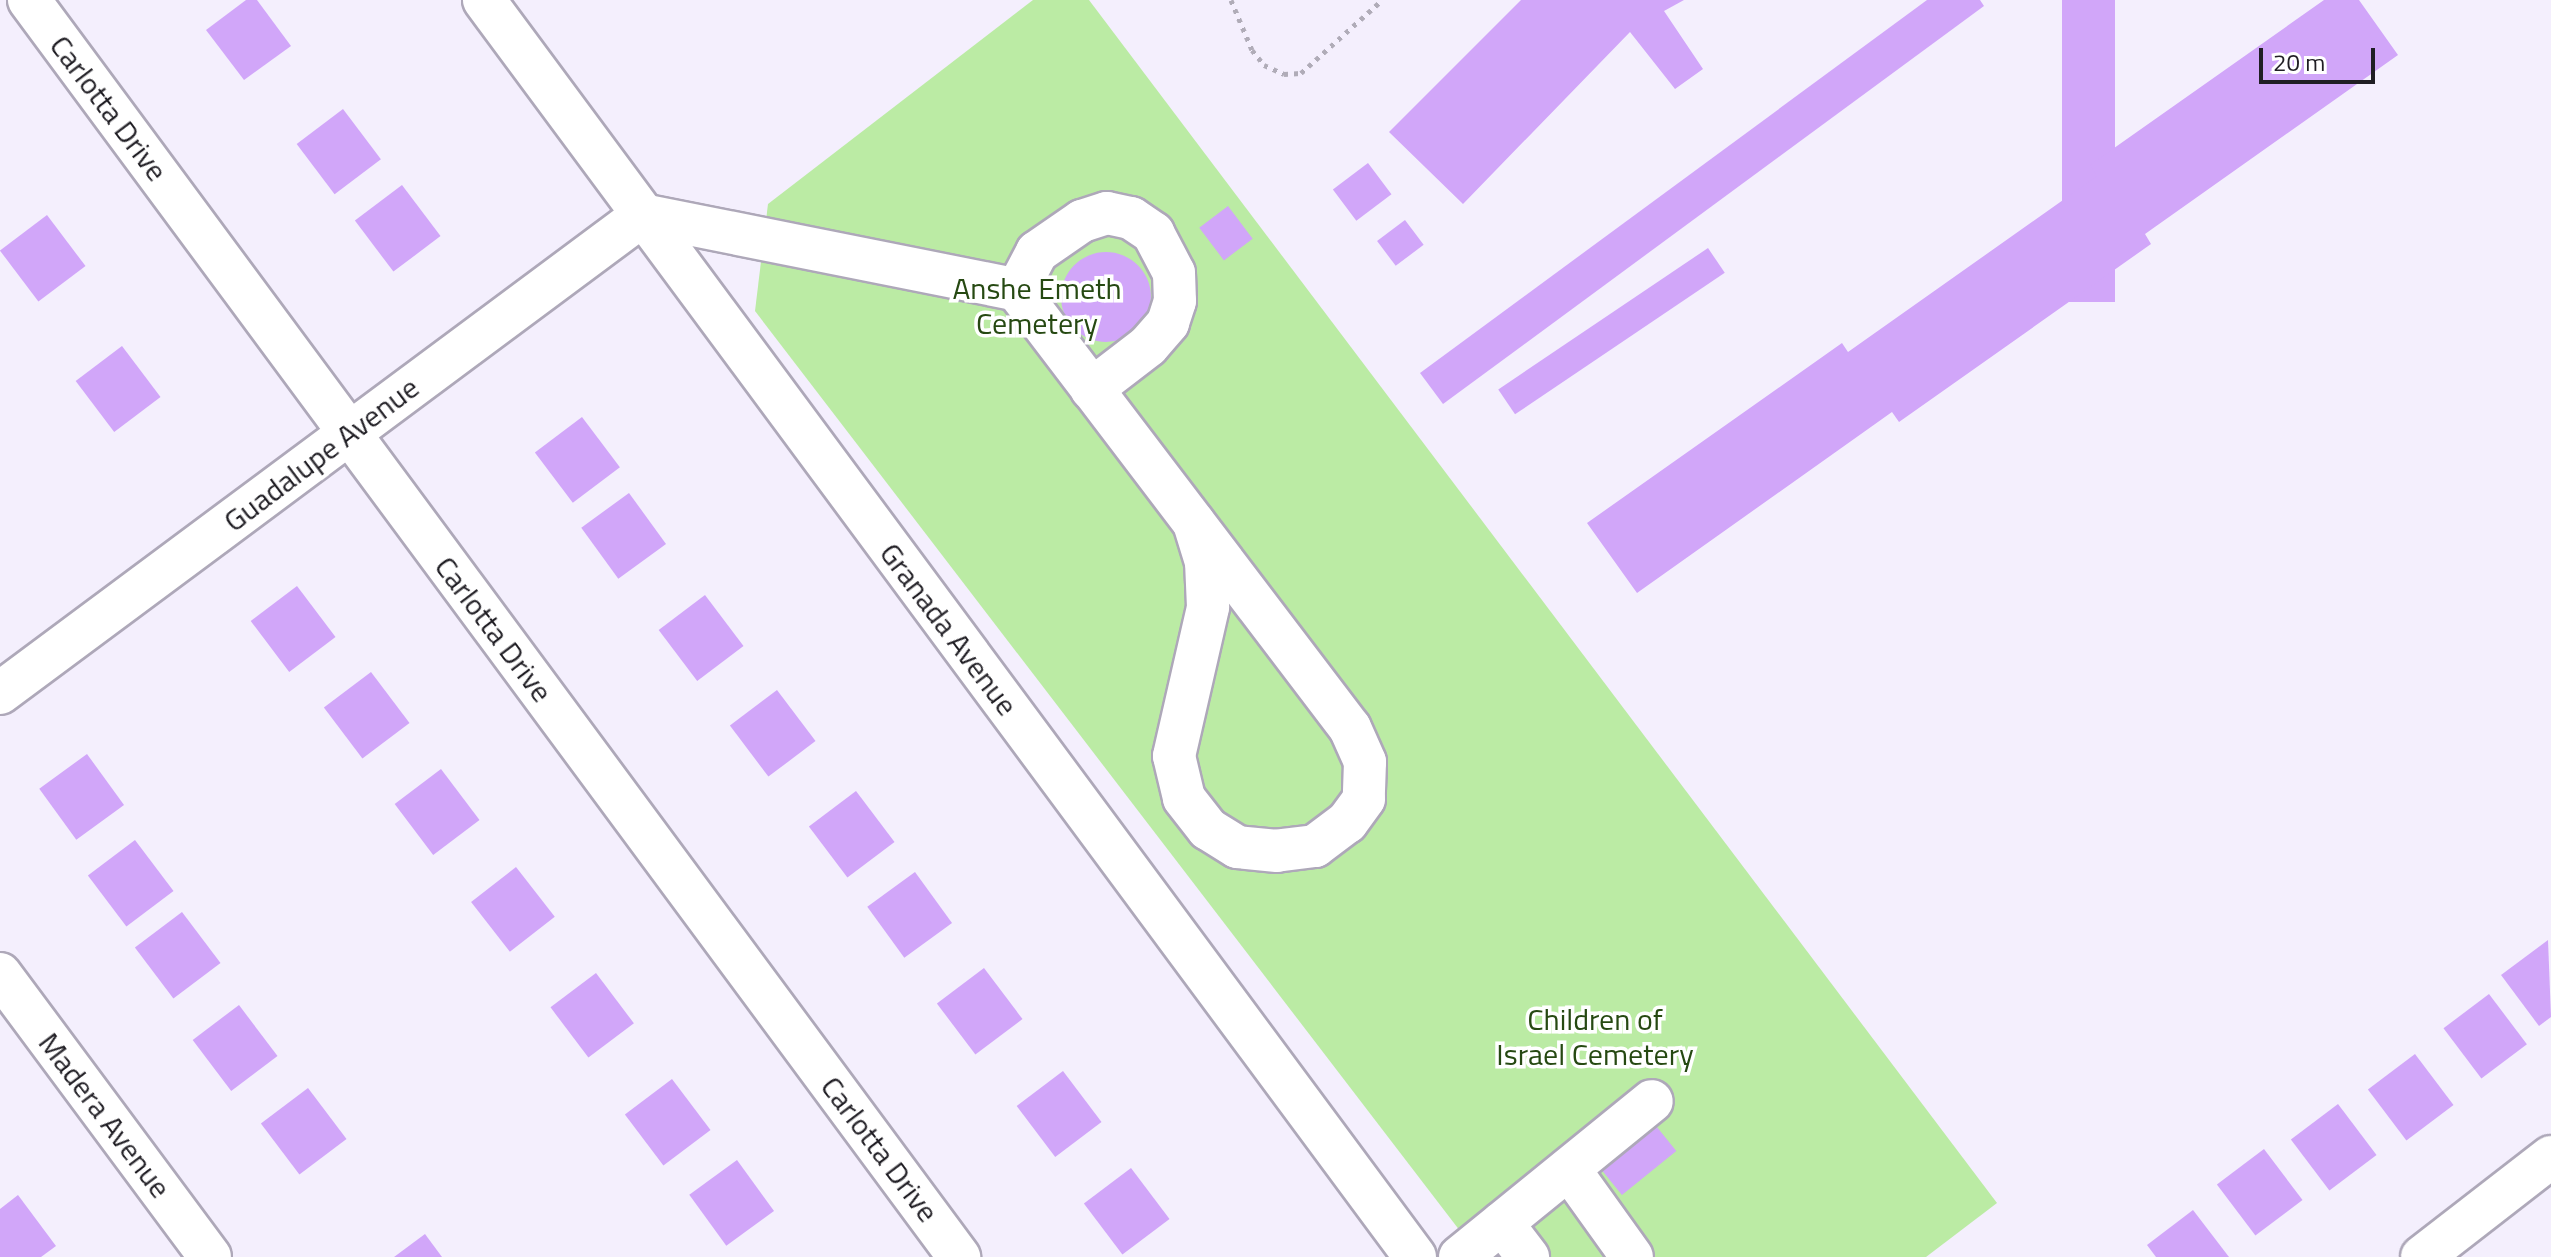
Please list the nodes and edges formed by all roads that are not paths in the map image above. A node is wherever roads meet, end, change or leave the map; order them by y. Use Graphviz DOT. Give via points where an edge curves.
graph roads {
  1 [pos="29,0"];
  2 [pos="484,0"];
  3 [pos="643,215"];
  4 [pos="1017,290"];
  5 [pos="1092,389"];
  6 [pos="349,433"];
  7 [pos="1194,523"];
  8 [pos="0,693"];
  9 [pos="0,974"];
  10 [pos="1652,1101"];
  11 [pos="2551,1157"];
  12 [pos="1569,1169"];
  13 [pos="1502,1223"];
  14 [pos="210,1257"];
  15 [pos="959,1257"];
  16 [pos="1415,1257"];
  17 [pos="1460,1257"];
  18 [pos="1528,1257"];
  19 [pos="1632,1257"];
  20 [pos="2422,1257"];
  1 -- 6 [label="street, Carlotta Drive"];
  2 -- 3 [label="street, Granada Avenue"];
  3 -- 4 [label="street"];
  3 -- 6 [label="street, Guadalupe Avenue"];
  3 -- 16 [label="street, Granada Avenue"];
  4 -- 5 [label="street"];
  4 -- 5 [label="street" via="1037,252 1082,221 1107,213 1131,218 1167,251 1175,301 1168,323 1148,346"];
  5 -- 7 [label="street"];
  6 -- 8 [label="street, Guadalupe Avenue"];
  6 -- 15 [label="street, Carlotta Drive"];
  7 -- 7 [label="street" via="1350,728 1365,762 1364,799 1347,822 1315,846 1277,851 1237,847 1208,829 1184,798 1174,756 1208,607 1206,562"];
  9 -- 14 [label="street, Madera Avenue"];
  10 -- 12 [label="street"];
  11 -- 20 [label="street"];
  12 -- 13 [label="street"];
  12 -- 19 [label="street"];
  13 -- 17 [label="street"];
  13 -- 18 [label="street"];
}
